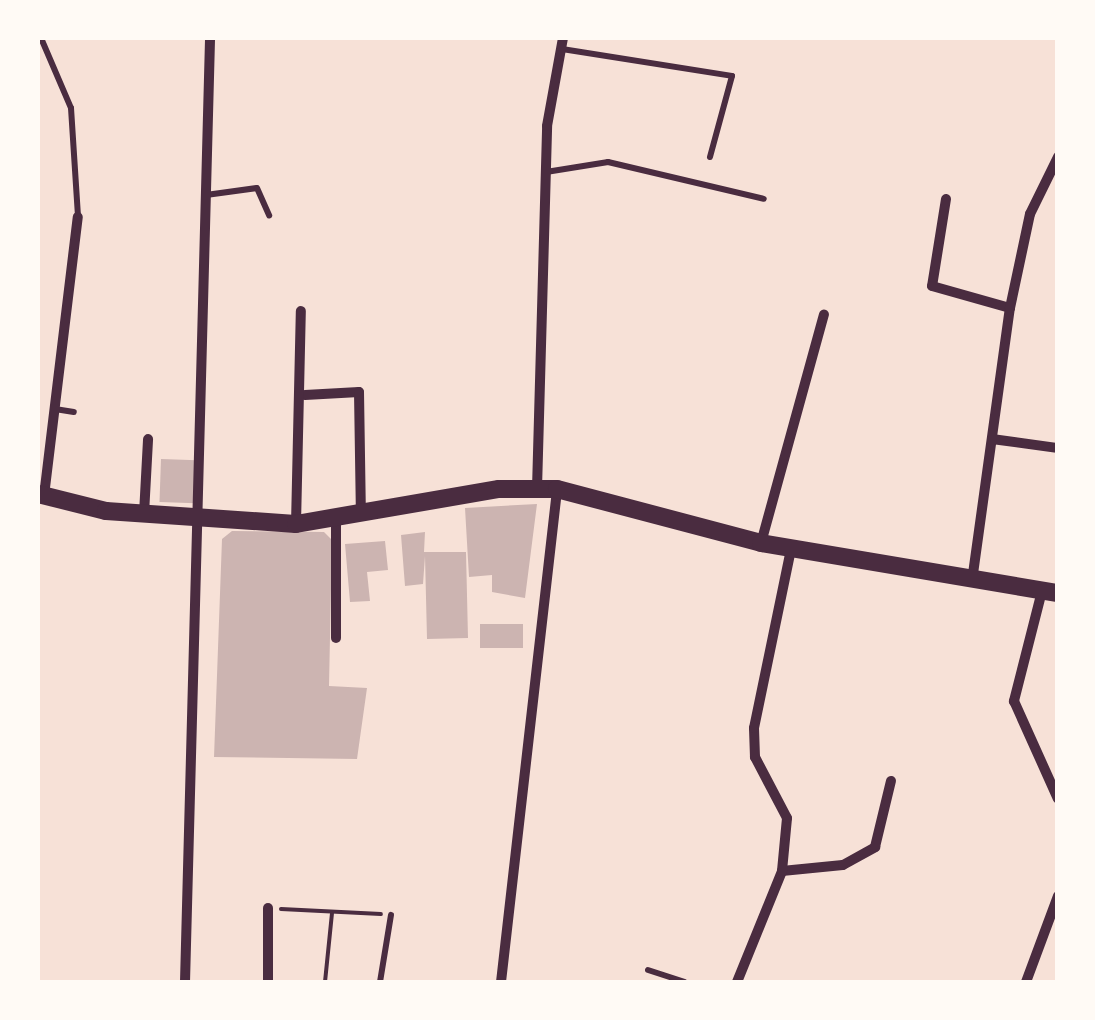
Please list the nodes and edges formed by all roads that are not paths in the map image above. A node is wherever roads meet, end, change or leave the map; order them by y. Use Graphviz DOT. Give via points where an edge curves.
graph roads {
  1 [pos="41,38"];
  2 [pos="210,38"];
  3 [pos="562,43"];
  4 [pos="1058,157"];
  5 [pos="710,158"];
  6 [pos="546,172"];
  7 [pos="205,195"];
  8 [pos="764,199"];
  9 [pos="946,199"];
  10 [pos="269,215"];
  11 [pos="78,217"];
  12 [pos="1010,308"];
  13 [pos="301,312"];
  14 [pos="824,315"];
  15 [pos="304,395"];
  16 [pos="55,409"];
  17 [pos="74,412"];
  18 [pos="148,439"];
  19 [pos="992,439"];
  20 [pos="1058,448"];
  21 [pos="536,489"];
  22 [pos="557,489"];
  23 [pos="41,495"];
  24 [pos="144,514"];
  25 [pos="360,514"];
  26 [pos="336,517"];
  27 [pos="203,518"];
  28 [pos="296,524"];
  29 [pos="760,542"];
  30 [pos="792,549"];
  31 [pos="972,582"];
  32 [pos="1050,592"];
  33 [pos="336,638"];
  34 [pos="891,781"];
  35 [pos="1058,799"];
  36 [pos="782,871"];
  37 [pos="1058,896"];
  38 [pos="268,908"];
  39 [pos="391,915"];
  40 [pos="648,970"];
  41 [pos="185,982"];
  42 [pos="268,982"];
  43 [pos="380,982"];
  44 [pos="502,982"];
  45 [pos="684,982"];
  46 [pos="737,982"];
  47 [pos="1026,982"];
  1 -- 11 [label="lane" via="72,108"];
  2 -- 7 [label="street"];
  3 -- 5 [label="lane" via="732,76"];
  3 -- 6 [label="street"];
  4 -- 12 [label="street" via="1030,214"];
  6 -- 8 [label="lane" via="608,162"];
  6 -- 21 [label="street"];
  7 -- 10 [label="lane" via="258,188"];
  7 -- 27 [label="street"];
  9 -- 12 [label="street" via="932,286"];
  11 -- 16 [label="street"];
  12 -- 19 [label="street"];
  13 -- 15 [label="street"];
  14 -- 29 [label="street"];
  15 -- 25 [label="street" via="359,392"];
  15 -- 28 [label="street"];
  16 -- 17 [label="lane"];
  16 -- 23 [label="street"];
  18 -- 24 [label="street"];
  19 -- 20 [label="street"];
  19 -- 31 [label="street"];
  21 -- 22 [label="main road"];
  21 -- 25 [label="main road" via="499,488"];
  22 -- 29 [label="main road"];
  22 -- 44 [label="street"];
  23 -- 24 [label="main road"];
  24 -- 27 [label="main road"];
  25 -- 26 [label="main road"];
  26 -- 28 [label="main road"];
  26 -- 33 [label="street"];
  27 -- 28 [label="main road"];
  27 -- 41 [label="street"];
  29 -- 30 [label="main road"];
  30 -- 31 [label="main road"];
  30 -- 36 [label="street" via="754,728 755,757 788,818"];
  31 -- 32 [label="main road"];
  32 -- 35 [label="street" via="1014,702"];
  34 -- 36 [label="street" via="875,847 843,865"];
  36 -- 46 [label="street"];
  37 -- 47 [label="street"];
  38 -- 42 [label="street"];
  39 -- 43 [label="lane"];
  40 -- 45 [label="lane"];
}
